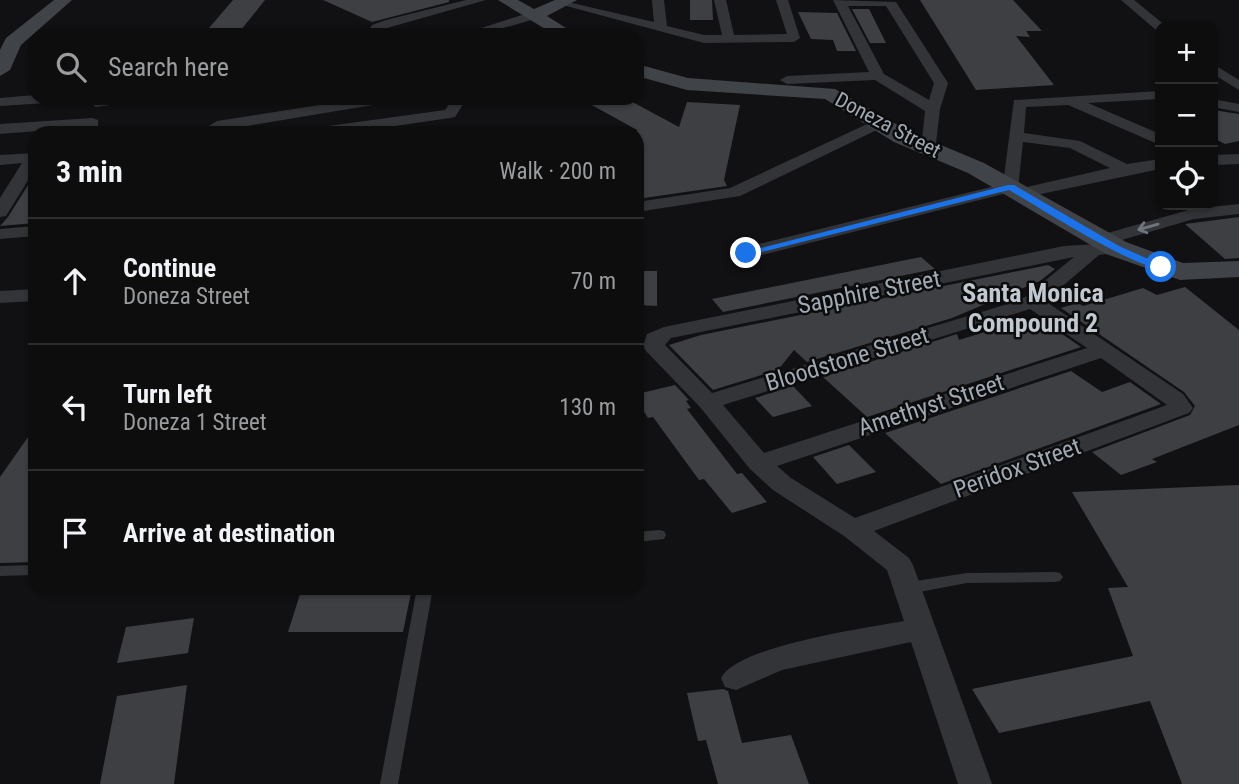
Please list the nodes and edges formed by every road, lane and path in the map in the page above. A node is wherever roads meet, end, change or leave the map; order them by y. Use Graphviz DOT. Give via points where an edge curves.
graph roads {
  1 [pos="64,0"];
  2 [pos="480,0"];
  3 [pos="506,0"];
  4 [pos="658,0"];
  5 [pos="720,0"];
  6 [pos="782,0"];
  7 [pos="1127,0"];
  8 [pos="566,1"];
  9 [pos="840,1"];
  10 [pos="889,1"];
  11 [pos="541,20"];
  12 [pos="1155,23"];
  13 [pos="661,27"];
  14 [pos="30,28"];
  15 [pos="376,28"];
  16 [pos="501,28"];
  17 [pos="526,28"];
  18 [pos="555,28"];
  19 [pos="28,30"];
  20 [pos="729,39"];
  21 [pos="5,50"];
  22 [pos="0,70"];
  23 [pos="1218,71"];
  24 [pos="644,72"];
  25 [pos="878,76"];
  26 [pos="788,80"];
  27 [pos="1239,86"];
  28 [pos="1155,94"];
  29 [pos="28,100"];
  30 [pos="1071,101"];
  31 [pos="0,102"];
  32 [pos="1218,104"];
  33 [pos="346,105"];
  34 [pos="456,105"];
  35 [pos="1239,108"];
  36 [pos="933,109"];
  37 [pos="93,123"];
  38 [pos="880,123"];
  39 [pos="216,125"];
  40 [pos="46,126"];
  41 [pos="364,126"];
  42 [pos="28,127"];
  43 [pos="0,129"];
  44 [pos="1015,136"];
  45 [pos="1155,138"];
  46 [pos="929,149"];
  47 [pos="28,158"];
  48 [pos="1239,159"];
  49 [pos="0,160"];
  50 [pos="1218,160"];
  51 [pos="1155,165"];
  52 [pos="28,168"];
  53 [pos="1125,169"];
  54 [pos="1016,190"];
  55 [pos="644,206"];
  56 [pos="1239,209"];
  57 [pos="0,212"];
  58 [pos="28,231"];
  59 [pos="0,234"];
  60 [pos="1104,247"];
  61 [pos="746,253"];
  62 [pos="1239,270"];
  63 [pos="28,295"];
  64 [pos="0,297"];
  65 [pos="1032,301"];
  66 [pos="1104,349"];
  67 [pos="708,402"];
  68 [pos="759,463"];
  69 [pos="853,529"];
  70 [pos="659,535"];
  71 [pos="644,536"];
  72 [pos="28,570"];
  73 [pos="0,571"];
  74 [pos="1055,577"];
  75 [pos="909,588"];
  76 [pos="424,595"];
  77 [pos="922,628"];
  78 [pos="736,678"];
  79 [pos="389,784"];
  80 [pos="975,784"];
  1 -- 14 [label="street"];
  2 -- 15 [label="street"];
  3 -- 11 [label="street"];
  4 -- 13 [label="street"];
  5 -- 20 [label="street"];
  6 -- 20 [label="street" via="795,36"];
  7 -- 12 [label="street"];
  8 -- 11 [label="street"];
  8 -- 13 [label="street"];
  9 -- 10 [label="street"];
  9 -- 25 [label="street"];
  10 -- 36 [label="street" via="939,76"];
  11 -- 16 [label="street"];
  11 -- 17 [label="street"];
  11 -- 18 [label="street"];
  13 -- 20 [label="street" via="704,39"];
  19 -- 21 [label="street"];
  21 -- 22 [label="street"];
  23 -- 27 [label="street"];
  24 -- 38 [label="street, Doneza Street" via="687,84 828,93"];
  25 -- 26 [label="street"];
  25 -- 36 [label="street"];
  28 -- 30 [label="street"];
  29 -- 31 [label="street"];
  30 -- 44 [label="street" via="1019,103"];
  30 -- 45 [label="street"];
  32 -- 35 [label="street"];
  33 -- 39 [label="street"];
  34 -- 41 [label="street" via="450,114"];
  36 -- 46 [label="street"];
  37 -- 40 [label="street"];
  38 -- 46 [label="street, Doneza Street"];
  38 -- 55 [label="street" via="734,192"];
  42 -- 43 [label="street"];
  44 -- 53 [label="street" via="1074,144"];
  44 -- 54 [label="street"];
  46 -- 54 [label="street, Doneza Street"];
  47 -- 49 [label="street"];
  48 -- 50 [label="street"];
  51 -- 53 [label="street"];
  52 -- 57 [label="street"];
  53 -- 54 [label="street"];
  54 -- 60 [label="street, Doneza Street"];
  54 -- 61 [label="street"];
  56 -- 60 [label="street, one-way" via="1192,214"];
  58 -- 59 [label="street"];
  60 -- 62 [label="street, Doneza Street" via="1180,272"];
  60 -- 65 [label="street, Bloodstone Street"];
  60 -- 67 [label="street, Sapphire Street" via="664,333 654,339 654,346"];
  63 -- 64 [label="street"];
  65 -- 66 [label="street"];
  65 -- 67 [label="street, Bloodstone Street"];
  66 -- 68 [label="street, Amethyst Street"];
  66 -- 69 [label="street, Peridox Street" via="1181,408"];
  67 -- 68 [label="street"];
  68 -- 69 [label="street" via="782,484"];
  69 -- 75 [label="street" via="899,565"];
  70 -- 71 [label="lane"];
  72 -- 73 [label="lane"];
  74 -- 75 [label="lane" via="967,578"];
  75 -- 77 [label="street"];
  76 -- 79 [label="lane"];
  77 -- 78 [label="street" via="776,659"];
  77 -- 80 [label="street"];
}
